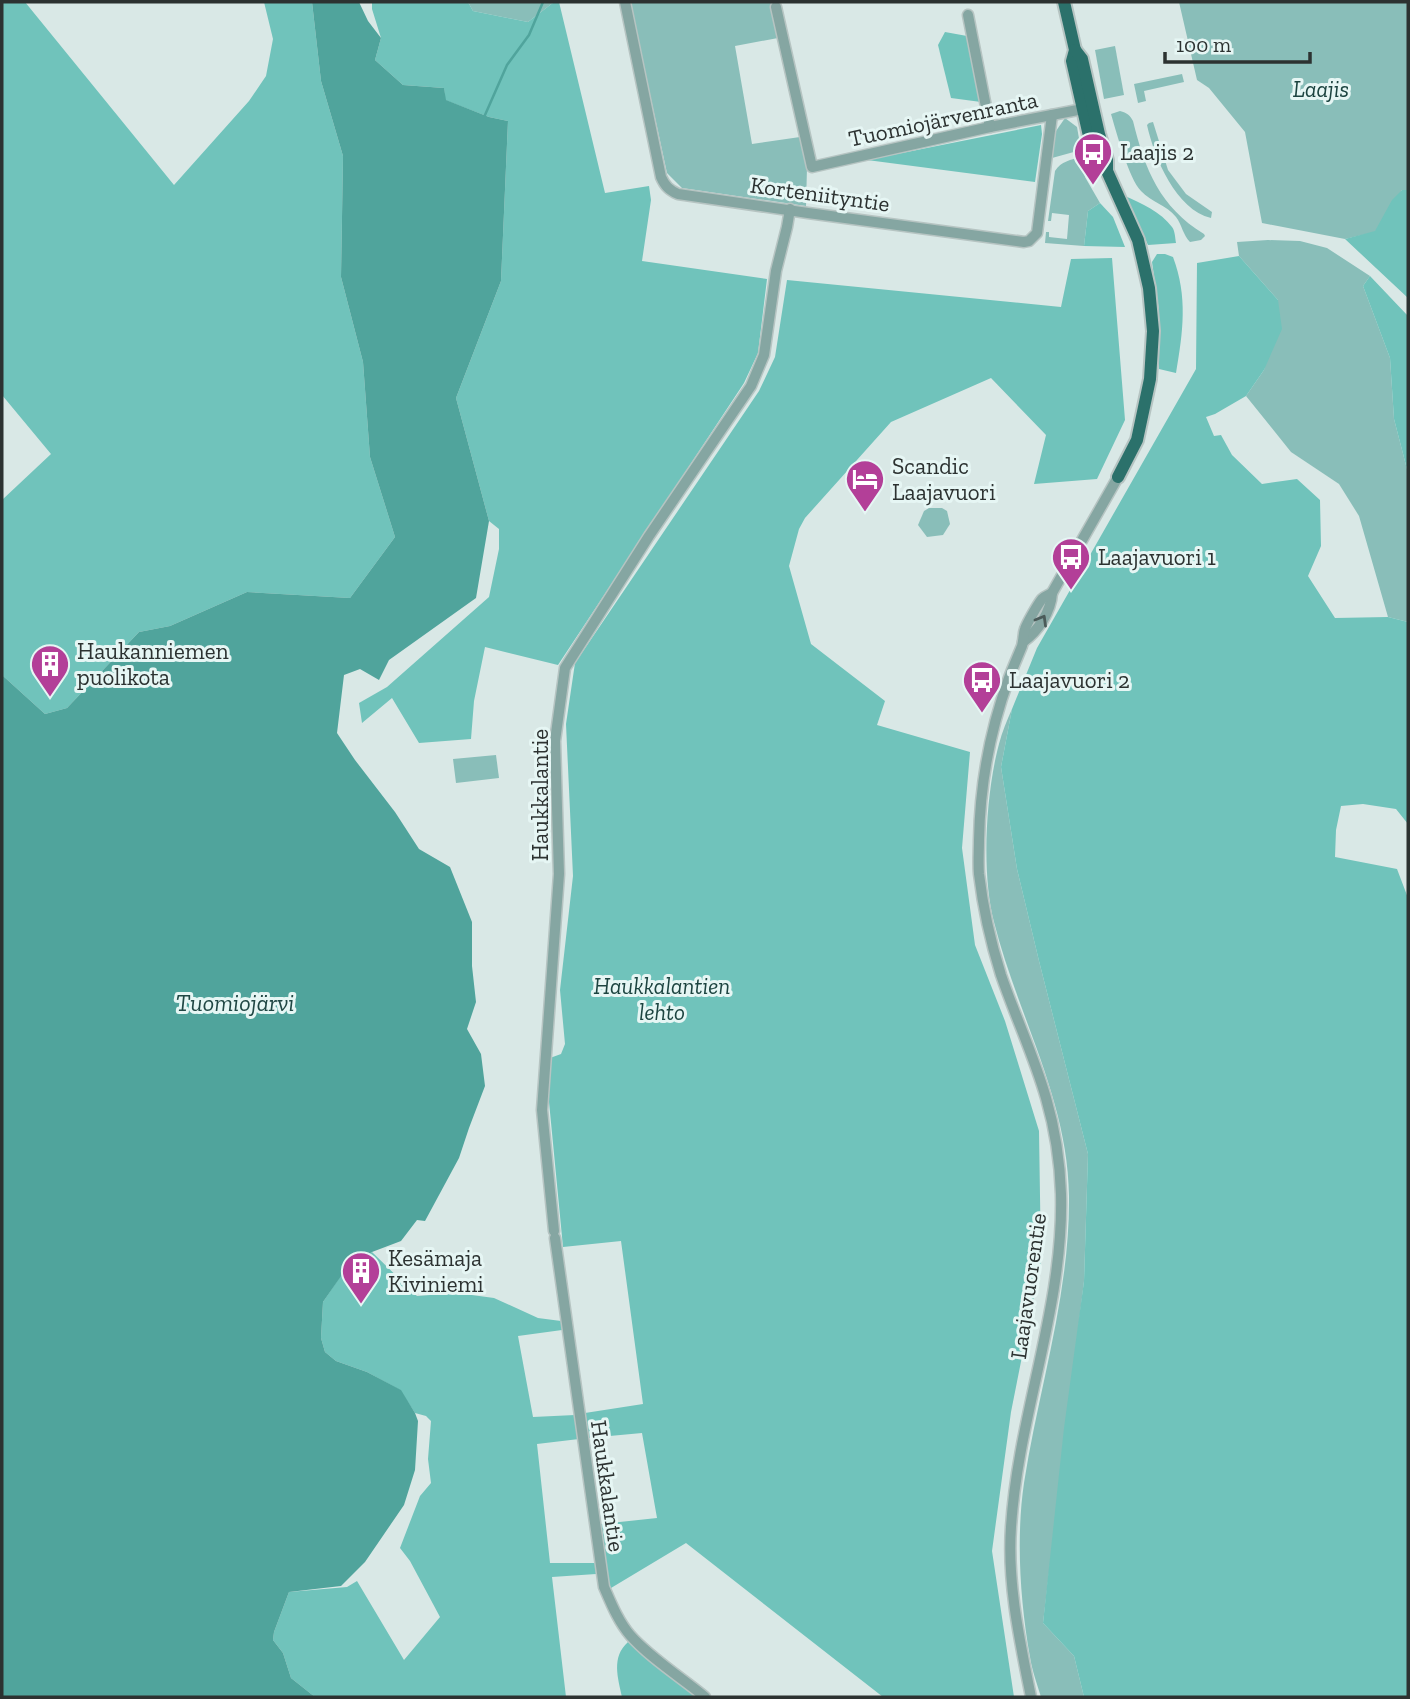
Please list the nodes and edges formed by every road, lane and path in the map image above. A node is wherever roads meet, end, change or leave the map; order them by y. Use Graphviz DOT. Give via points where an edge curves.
graph roads {
  1 [pos="625,2"];
  2 [pos="1064,2"];
  3 [pos="776,7"];
  4 [pos="968,15"];
  5 [pos="1075,50"];
  6 [pos="1083,109"];
  7 [pos="1052,115"];
  8 [pos="990,127"];
  9 [pos="1107,171"];
  10 [pos="790,209"];
  11 [pos="1118,477"];
  12 [pos="705,1697"];
  13 [pos="1031,1697"];
  1 -- 10 [label="street, Korteniityntie" via="665,185 678,194"];
  2 -- 5 [label="main road, Laajavuorentie"];
  3 -- 8 [label="street, Tuomiojärvenranta" via="812,167"];
  4 -- 8 [label="street"];
  5 -- 6 [label="main road, Laajavuorentie" via="1072,61"];
  5 -- 9 [label="main road, Laajavuorentie" via="1082,59"];
  6 -- 7 [label="street, Tuomiojärvenranta"];
  6 -- 9 [label="main road, Laajavuorentie" via="1098,163"];
  7 -- 8 [label="street, Tuomiojärvenranta"];
  7 -- 10 [label="street, Korteniityntie" via="1037,233 1030,241"];
  9 -- 11 [label="main road, Laajavuorentie" via="1138,240 1153,331 1150,379 1137,440"];
  10 -- 12 [label="street, Haukkalantie" via="764,355 751,386 565,668 555,741 559,874 542,1110 565,1317 604,1587 629,1634"];
  11 -- 13 [label="street, Laajavuorentie" via="1052,593 1040,624 1023,642 990,740 980,821 979,872 986,912 1001,974 1052,1120 1061,1196 1052,1297 1011,1527 1012,1586"];
}
